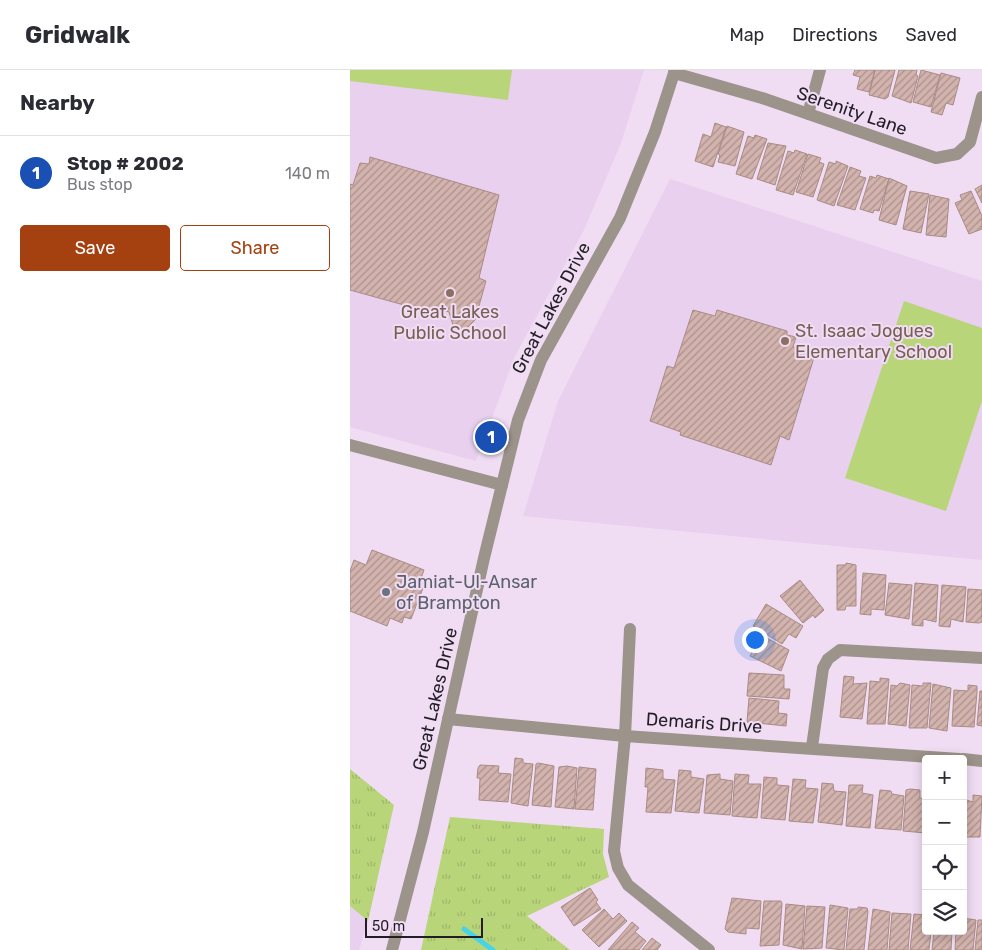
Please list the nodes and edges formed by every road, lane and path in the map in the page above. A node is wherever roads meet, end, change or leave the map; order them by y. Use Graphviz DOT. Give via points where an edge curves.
graph roads {
  1 [pos="820,70"];
  2 [pos="674,72"];
  3 [pos="982,97"];
  4 [pos="808,114"];
  5 [pos="350,444"];
  6 [pos="502,485"];
  7 [pos="630,628"];
  8 [pos="982,658"];
  9 [pos="448,719"];
  10 [pos="625,736"];
  11 [pos="812,748"];
  12 [pos="922,756"];
  13 [pos="967,759"];
  14 [pos="982,760"];
  15 [pos="392,950"];
  16 [pos="709,950"];
  1 -- 4 [label="street"];
  2 -- 4 [label="street, Serenity Lane"];
  2 -- 6 [label="street, Great Lakes Drive" via="655,132 620,218 541,360"];
  3 -- 4 [label="street, Serenity Lane" via="970,142 957,154 936,158"];
  5 -- 6 [label="street"];
  6 -- 9 [label="street, Great Lakes Drive"];
  7 -- 10 [label="street"];
  8 -- 11 [label="street" via="846,648 835,652 823,668"];
  9 -- 10 [label="street, Demaris Drive"];
  9 -- 15 [label="street, Great Lakes Drive"];
  10 -- 11 [label="street, Demaris Drive"];
  10 -- 16 [label="street" via="614,836 618,868 628,885"];
  11 -- 12 [label="street, Demaris Drive"];
  13 -- 14 [label="street"];
}
